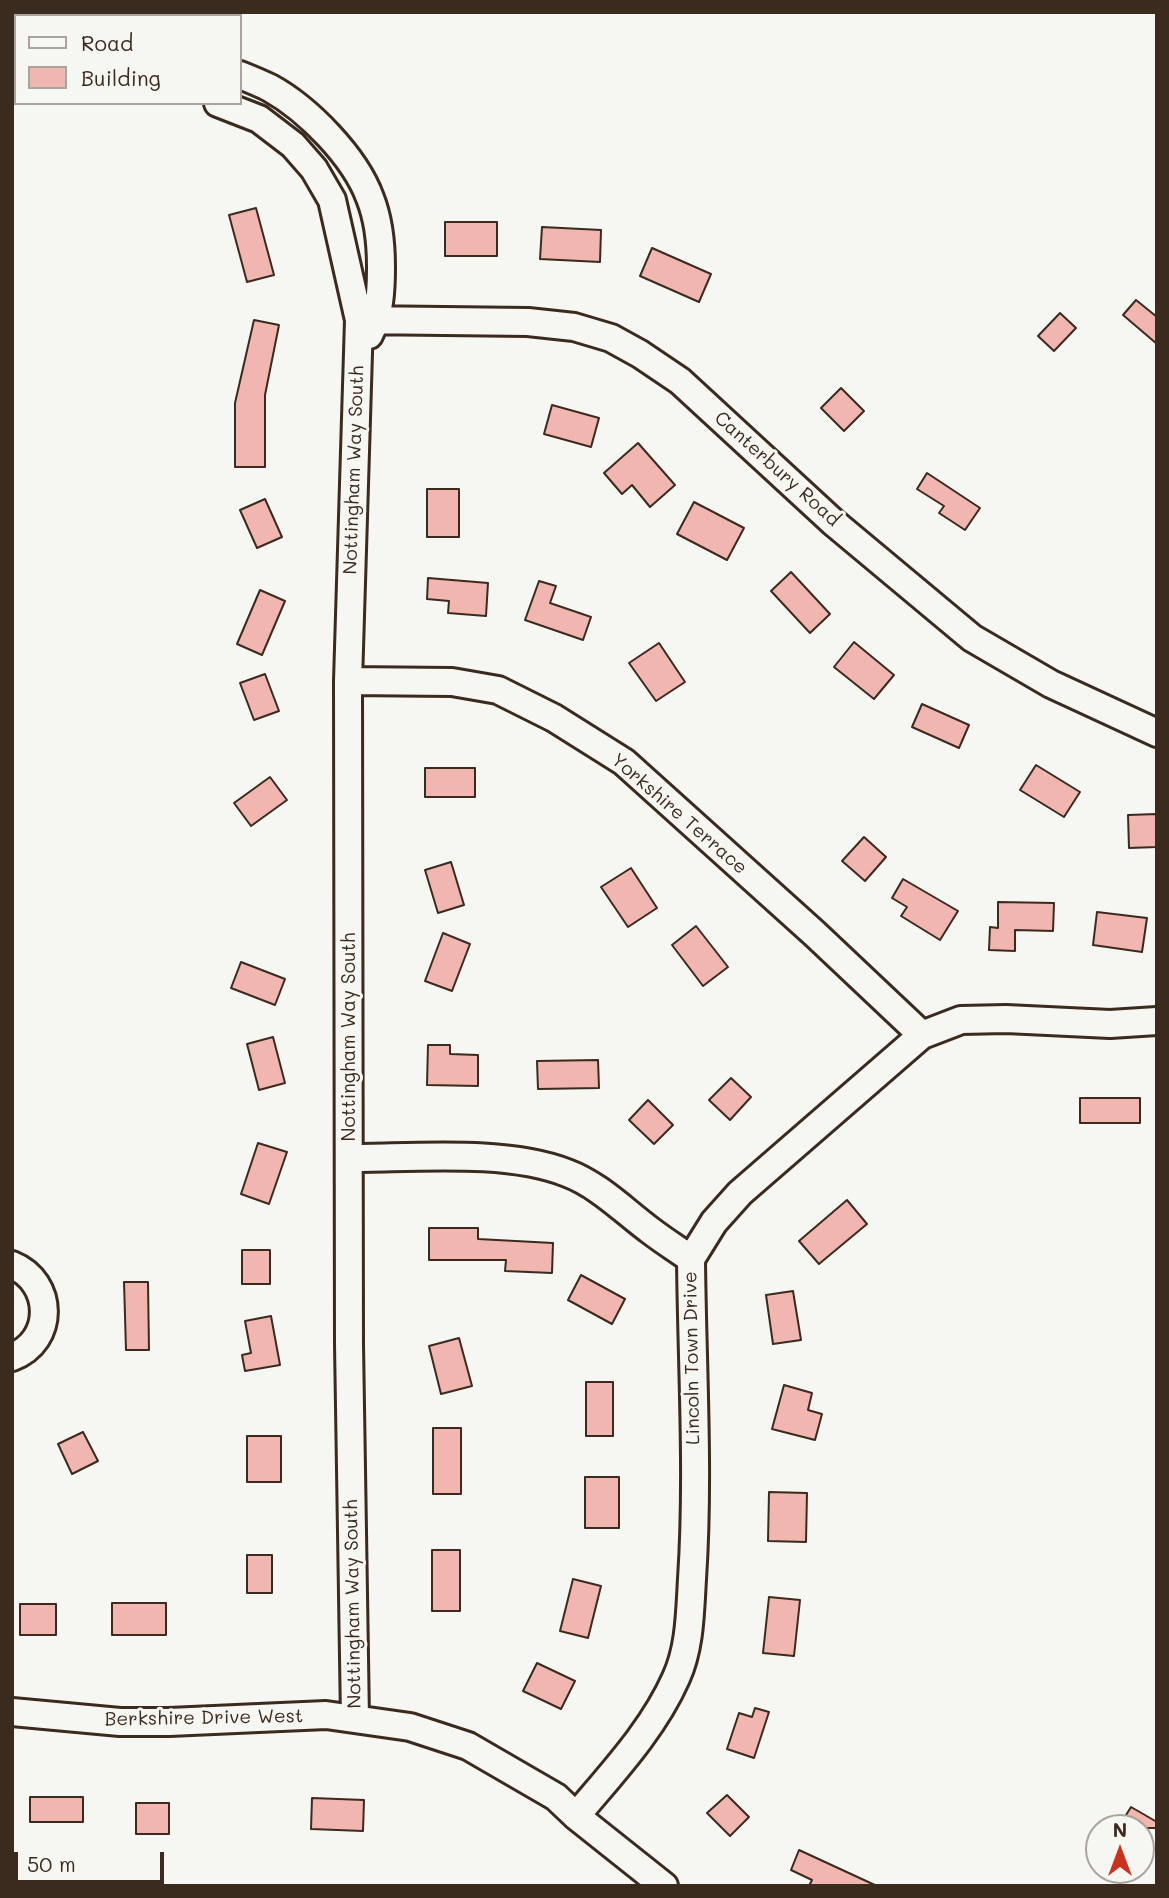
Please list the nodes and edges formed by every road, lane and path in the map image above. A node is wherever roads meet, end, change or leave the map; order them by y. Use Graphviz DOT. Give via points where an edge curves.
graph roads {
  1 [pos="242,76"];
  2 [pos="223,105"];
  3 [pos="368,320"];
  4 [pos="348,681"];
  5 [pos="1157,733"];
  6 [pos="1157,1021"];
  7 [pos="922,1035"];
  8 [pos="349,1158"];
  9 [pos="691,1259"];
  10 [pos="12,1265"];
  11 [pos="12,1357"];
  12 [pos="12,1712"];
  13 [pos="355,1719"];
  14 [pos="576,1816"];
  15 [pos="664,1886"];
  1 -- 3 [label="street, Nottingham Way South" via="270,88 303,112 354,166 371,199 381,249 381,286"];
  2 -- 3 [label="street, Nottingham Way South" via="259,119 293,145 313,169 332,200"];
  3 -- 4 [label="street, Nottingham Way South" via="358,355"];
  3 -- 5 [label="street, Canterbury Road" via="528,322 574,327 611,338 680,382 834,522 972,638 1051,684"];
  4 -- 7 [label="street, Yorkshire Terrace" via="452,682 498,690 554,718 624,762"];
  4 -- 8 [label="street, Nottingham Way South"];
  6 -- 7 [label="street, Lincoln Town Drive" via="961,1020"];
  7 -- 9 [label="street, Lincoln Town Drive" via="740,1193 714,1222"];
  8 -- 9 [label="street" via="475,1158 526,1162 568,1173 601,1191"];
  8 -- 13 [label="street, Nottingham Way South"];
  9 -- 14 [label="street, Lincoln Town Drive" via="695,1531 688,1636 677,1676 657,1714"];
  10 -- 11 [label="street" via="36,1283 45,1306 36,1340"];
  12 -- 13 [label="street, Berkshire Drive West" via="120,1722 327,1715"];
  13 -- 14 [label="street, Berkshire Drive West" via="410,1727 468,1746 555,1797"];
  14 -- 15 [label="street, Berkshire Drive West"];
}
